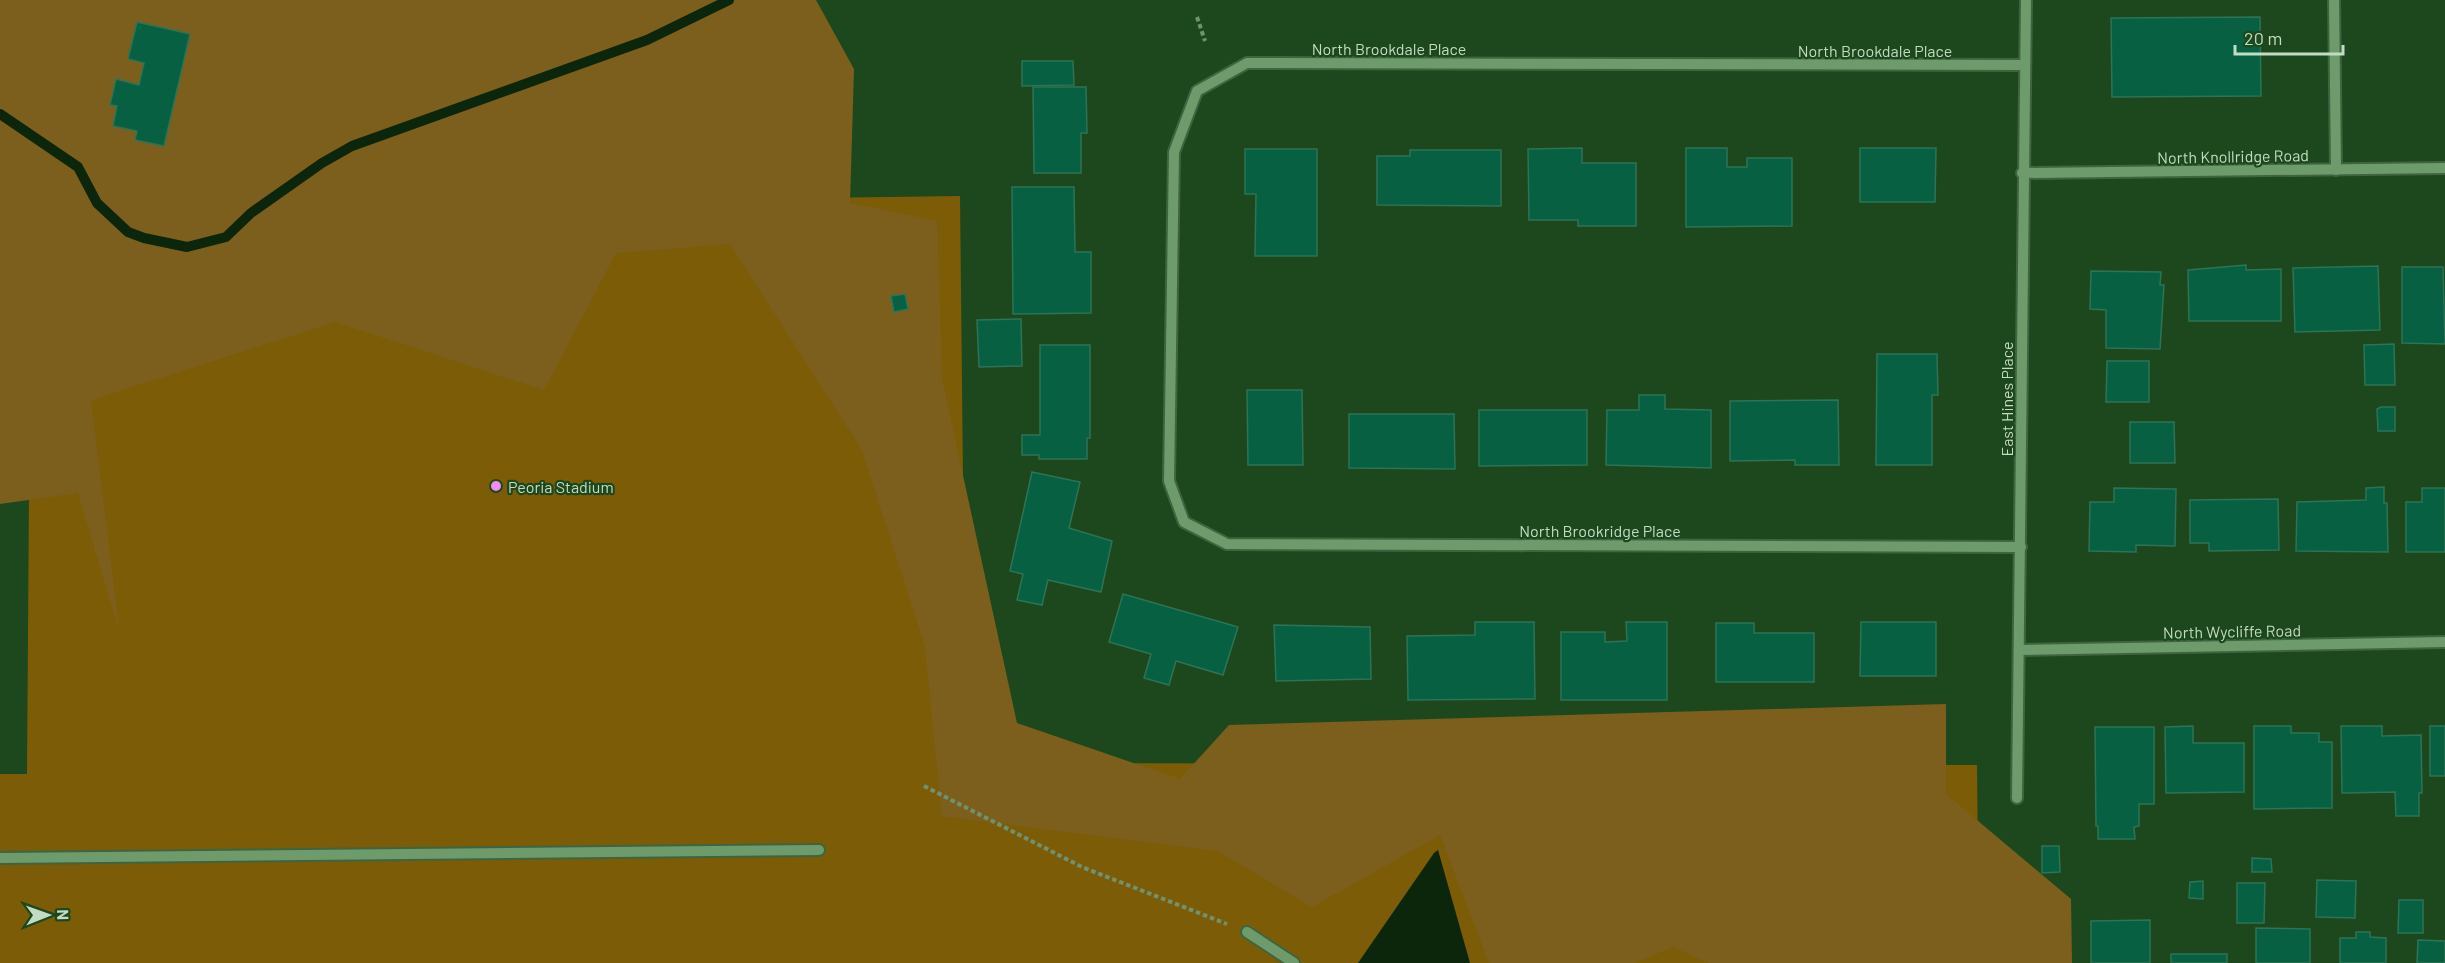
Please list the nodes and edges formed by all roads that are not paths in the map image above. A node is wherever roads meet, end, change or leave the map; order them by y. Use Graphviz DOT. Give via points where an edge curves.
graph roads {
  1 [pos="2025,0"];
  2 [pos="2334,0"];
  3 [pos="2025,65"];
  4 [pos="2445,168"];
  5 [pos="2336,170"];
  6 [pos="2022,173"];
  7 [pos="1184,522"];
  8 [pos="2021,547"];
  9 [pos="2445,642"];
  10 [pos="2019,650"];
  11 [pos="2017,798"];
  12 [pos="819,850"];
  13 [pos="0,858"];
  14 [pos="1247,932"];
  15 [pos="1294,963"];
  1 -- 3 [label="street, East Hines Place"];
  2 -- 5 [label="street"];
  3 -- 6 [label="street, East Hines Place"];
  3 -- 7 [label="street, North Brookdale Place" via="1247,63 1197,91 1174,152 1169,481"];
  4 -- 5 [label="street, North Knollridge Road"];
  5 -- 6 [label="street, North Knollridge Road"];
  6 -- 8 [label="street, East Hines Place"];
  7 -- 8 [label="street, North Brookridge Place" via="1227,544"];
  8 -- 10 [label="street, East Hines Place"];
  9 -- 10 [label="street, North Wycliffe Road"];
  10 -- 11 [label="street, East Hines Place"];
  12 -- 13 [label="street"];
  14 -- 15 [label="street"];
}
